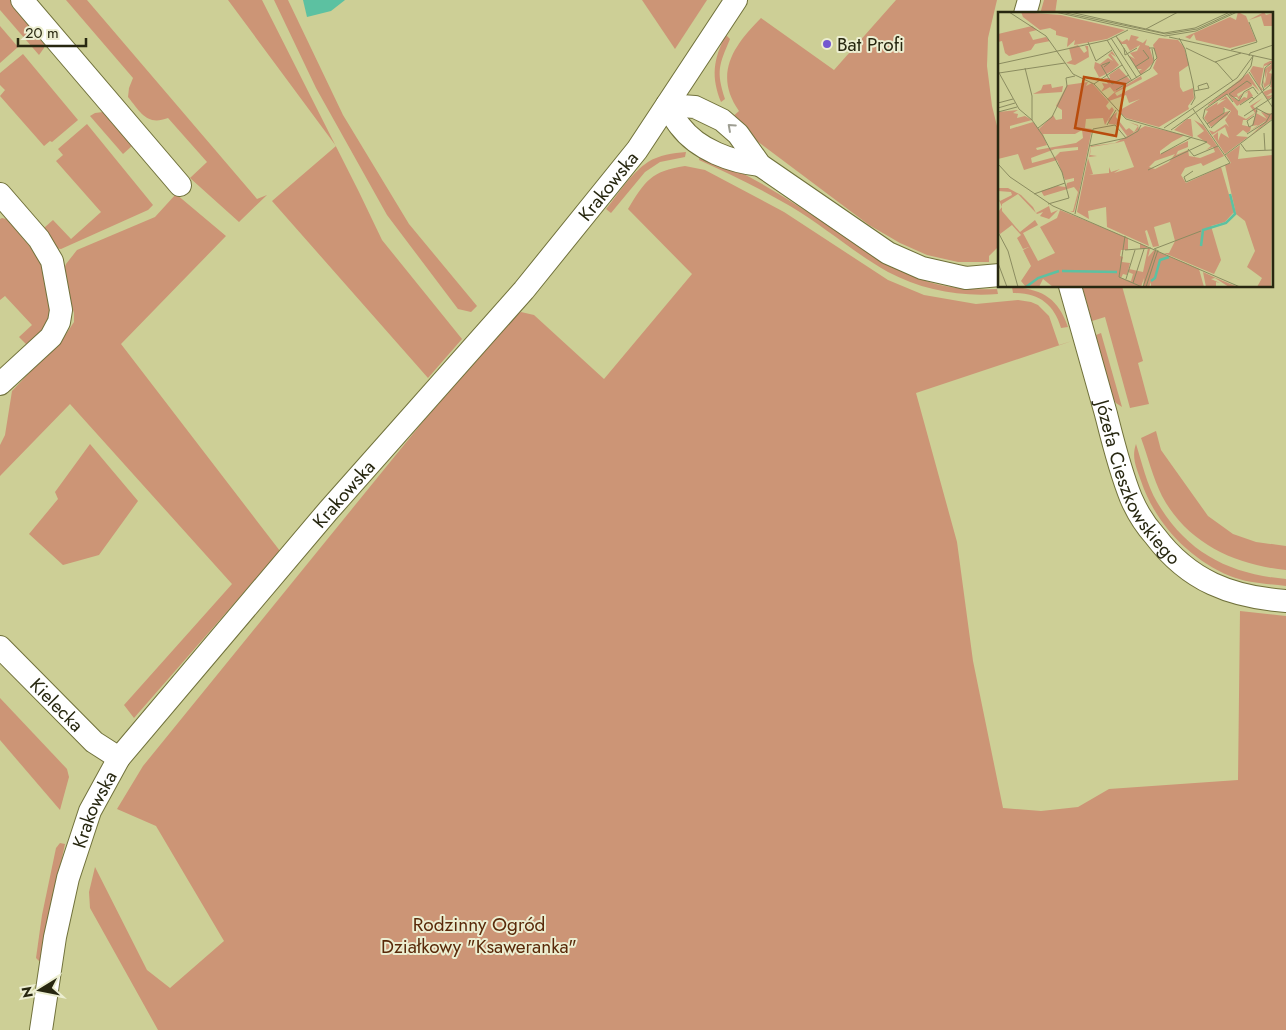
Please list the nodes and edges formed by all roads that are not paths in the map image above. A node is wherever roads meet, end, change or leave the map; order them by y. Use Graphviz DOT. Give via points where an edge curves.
graph roads {
  1 [pos="22,0"];
  2 [pos="736,0"];
  3 [pos="667,106"];
  4 [pos="760,165"];
  5 [pos="180,185"];
  6 [pos="0,194"];
  7 [pos="998,276"];
  8 [pos="1071,288"];
  9 [pos="0,384"];
  10 [pos="1286,601"];
  11 [pos="0,647"];
  12 [pos="119,758"];
  13 [pos="41,1030"];
  1 -- 5 [label="street"];
  2 -- 3 [label="street, Krakowska"];
  3 -- 4 [label="street" via="680,127 702,146 742,163"];
  4 -- 3 [label="street, one-way" via="738,134 722,120 695,107"];
  3 -- 12 [label="street, Krakowska" via="637,150 524,290 328,510"];
  4 -- 7 [label="street" via="888,253 922,268 966,278"];
  6 -- 9 [label="street" via="39,239 52,261 62,310 51,337"];
  8 -- 10 [label="street, Józefa Cieszkowskiego" via="1118,460 1144,523 1172,557 1203,580 1244,595"];
  11 -- 12 [label="street, Kielecka" via="94,742"];
  12 -- 13 [label="street, Krakowska" via="90,811 68,878"];
}
